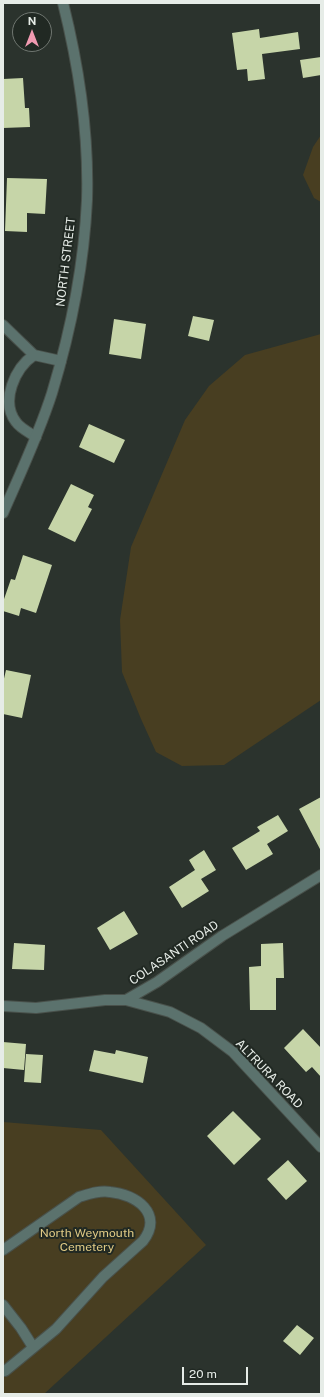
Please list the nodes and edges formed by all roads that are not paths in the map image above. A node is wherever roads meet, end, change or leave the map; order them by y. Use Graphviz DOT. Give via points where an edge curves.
graph roads {
  1 [pos="62,3"];
  2 [pos="3,325"];
  3 [pos="34,355"];
  4 [pos="61,361"];
  5 [pos="36,437"];
  6 [pos="3,513"];
  7 [pos="321,875"];
  8 [pos="126,1000"];
  9 [pos="3,1006"];
  10 [pos="321,1147"];
  11 [pos="3,1250"];
  12 [pos="3,1305"];
  13 [pos="33,1347"];
  14 [pos="5,1371"];
  1 -- 4 [label="street, NORTH STREET" via="80,82 86,143 87,199 84,247 77,294"];
  2 -- 3 [label="street"];
  3 -- 4 [label="street"];
  3 -- 5 [label="street" via="18,372 10,390 9,404 16,423"];
  4 -- 5 [label="street, NORTH STREET"];
  5 -- 6 [label="street, NORTH STREET"];
  7 -- 8 [label="street, COLASANTI ROAD" via="222,936 157,982"];
  8 -- 9 [label="street, COLASANTI ROAD" via="36,1008"];
  8 -- 10 [label="street, ALTRURA ROAD" via="170,1012 201,1028 233,1052"];
  11 -- 13 [label="street" via="79,1197 91,1193 109,1191 128,1195 139,1201 150,1218 149,1234 143,1241 103,1278 56,1329"];
  12 -- 13 [label="street"];
  13 -- 14 [label="street"];
}
